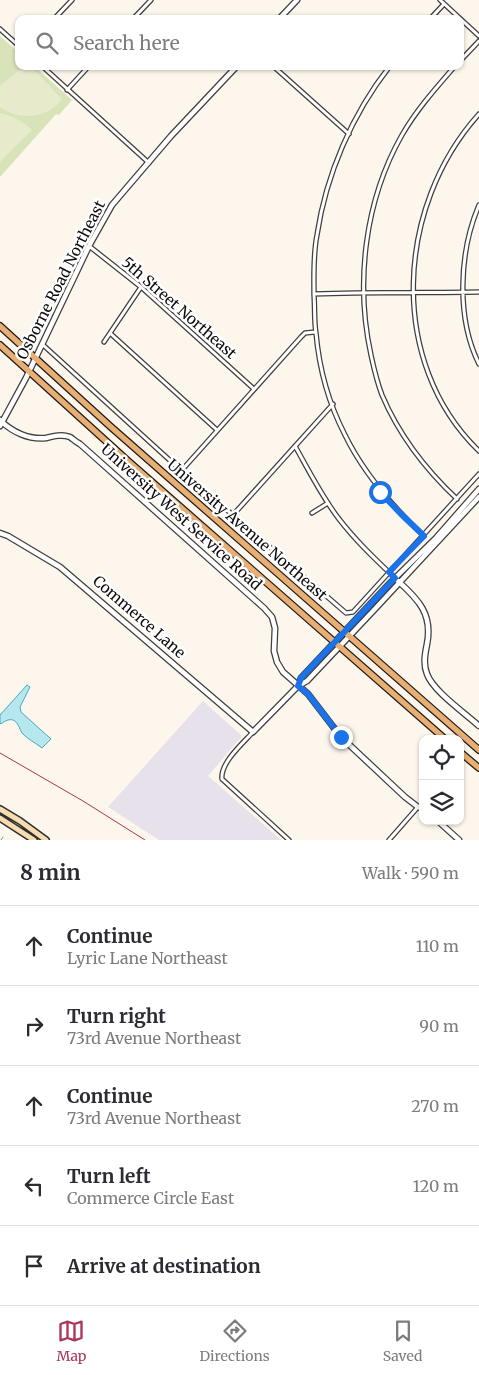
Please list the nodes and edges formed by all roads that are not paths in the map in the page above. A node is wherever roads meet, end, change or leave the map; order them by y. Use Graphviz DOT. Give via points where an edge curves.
graph roads {
  1 [pos="72,0"];
  2 [pos="151,0"];
  3 [pos="297,0"];
  4 [pos="440,0"];
  5 [pos="444,4"];
  6 [pos="58,15"];
  7 [pos="137,15"];
  8 [pos="283,15"];
  9 [pos="434,15"];
  10 [pos="456,15"];
  11 [pos="464,22"];
  12 [pos="0,29"];
  13 [pos="479,36"];
  14 [pos="479,41"];
  15 [pos="15,42"];
  16 [pos="464,57"];
  17 [pos="46,70"];
  18 [pos="86,70"];
  19 [pos="233,70"];
  20 [pos="277,70"];
  21 [pos="387,70"];
  22 [pos="453,70"];
  23 [pos="68,90"];
  24 [pos="479,114"];
  25 [pos="349,134"];
  26 [pos="149,163"];
  27 [pos="479,205"];
  28 [pos="89,246"];
  29 [pos="141,287"];
  30 [pos="364,292"];
  31 [pos="464,292"];
  32 [pos="479,292"];
  33 [pos="414,293"];
  34 [pos="314,294"];
  35 [pos="0,326"];
  36 [pos="316,332"];
  37 [pos="111,334"];
  38 [pos="104,342"];
  39 [pos="42,344"];
  40 [pos="0,345"];
  41 [pos="35,357"];
  42 [pos="479,364"];
  43 [pos="29,371"];
  44 [pos="254,389"];
  45 [pos="333,404"];
  46 [pos="1,422"];
  47 [pos="217,430"];
  48 [pos="295,446"];
  49 [pos="479,451"];
  50 [pos="182,470"];
  51 [pos="479,474"];
  52 [pos="479,489"];
  53 [pos="479,497"];
  54 [pos="457,499"];
  55 [pos="328,503"];
  56 [pos="312,513"];
  57 [pos="234,515"];
  58 [pos="0,533"];
  59 [pos="424,536"];
  60 [pos="389,572"];
  61 [pos="395,578"];
  62 [pos="400,582"];
  63 [pos="347,634"];
  64 [pos="337,644"];
  65 [pos="298,686"];
  66 [pos="478,724"];
  67 [pos="253,732"];
  68 [pos="440,735"];
  69 [pos="479,750"];
  70 [pos="464,755"];
  71 [pos="479,768"];
  72 [pos="419,807"];
  73 [pos="0,809"];
  74 [pos="419,809"];
  75 [pos="0,818"];
  76 [pos="442,825"];
  77 [pos="34,840"];
  78 [pos="46,840"];
  79 [pos="289,840"];
  80 [pos="389,840"];
  81 [pos="459,840"];
  1 -- 6 [label="street"];
  2 -- 7 [label="street"];
  3 -- 8 [label="street"];
  4 -- 5 [label="street"];
  5 -- 9 [label="street"];
  5 -- 10 [label="street"];
  11 -- 13 [label="street"];
  12 -- 15 [label="street"];
  14 -- 16 [label="street"];
  17 -- 23 [label="street"];
  18 -- 23 [label="street"];
  19 -- 26 [label="street, Osborne Road Northeast"];
  20 -- 25 [label="street"];
  21 -- 25 [label="street"];
  22 -- 30 [label="street" via="417,111 390,160 374,203"];
  23 -- 26 [label="street"];
  24 -- 33 [label="street" via="443,164 424,211 416,255"];
  25 -- 34 [label="street" via="336,160 323,204 314,253"];
  26 -- 28 [label="street, Osborne Road Northeast" via="112,205"];
  27 -- 31 [label="street" via="467,245"];
  28 -- 29 [label="street, 5th Street Northeast"];
  28 -- 39 [label="street, Osborne Road Northeast"];
  29 -- 37 [label="street"];
  29 -- 44 [label="street, 5th Street Northeast"];
  30 -- 33 [label="street"];
  30 -- 34 [label="street"];
  30 -- 54 [label="street" via="366,331 382,394 411,449"];
  31 -- 32 [label="street"];
  31 -- 33 [label="street"];
  31 -- 42 [label="street" via="466,324"];
  33 -- 49 [label="street" via="417,336 430,378 451,420"];
  34 -- 36 [label="street"];
  35 -- 41 [label="main road, University Avenue Northeast"];
  36 -- 44 [label="street" via="308,332 301,337"];
  36 -- 45 [label="street"];
  37 -- 38 [label="street"];
  37 -- 47 [label="street"];
  39 -- 41 [label="street, Osborne Road Northeast"];
  39 -- 50 [label="street"];
  40 -- 43 [label="main road, University Avenue Northeast"];
  41 -- 43 [label="street, Osborne Road Northeast"];
  41 -- 63 [label="main road, University Avenue Northeast"];
  43 -- 46 [label="street, Osborne Road Northeast"];
  43 -- 64 [label="main road, University Avenue Northeast"];
  44 -- 47 [label="street"];
  45 -- 48 [label="street"];
  45 -- 59 [label="street" via="348,440 380,492"];
  46 -- 65 [label="street, University West Service Road" via="27,437 60,435 80,444 264,608 272,617 275,628 277,662"];
  47 -- 50 [label="street"];
  48 -- 55 [label="street"];
  48 -- 57 [label="street"];
  50 -- 57 [label="street"];
  51 -- 54 [label="street"];
  52 -- 61 [label="street"];
  53 -- 62 [label="street"];
  54 -- 59 [label="street"];
  55 -- 56 [label="street"];
  55 -- 60 [label="street" via="352,536"];
  57 -- 60 [label="street" via="346,613 353,612"];
  58 -- 67 [label="street, Commerce Lane" via="60,566"];
  59 -- 60 [label="street"];
  60 -- 61 [label="street"];
  61 -- 62 [label="street"];
  61 -- 63 [label="street"];
  62 -- 63 [label="street"];
  62 -- 66 [label="street" via="425,612 428,638 424,667 427,676 436,688"];
  63 -- 64 [label="street"];
  63 -- 69 [label="main road, University Avenue Northeast"];
  64 -- 65 [label="street" via="301,678"];
  64 -- 68 [label="main road, University Avenue Northeast"];
  65 -- 67 [label="street"];
  65 -- 72 [label="street, University West Service Road" via="341,737"];
  67 -- 79 [label="street" via="225,764 222,778"];
  70 -- 71 [label="main road"];
  73 -- 78 [label="main road"];
  74 -- 80 [label="street"];
  75 -- 77 [label="main road"];
  76 -- 81 [label="street"];
}
